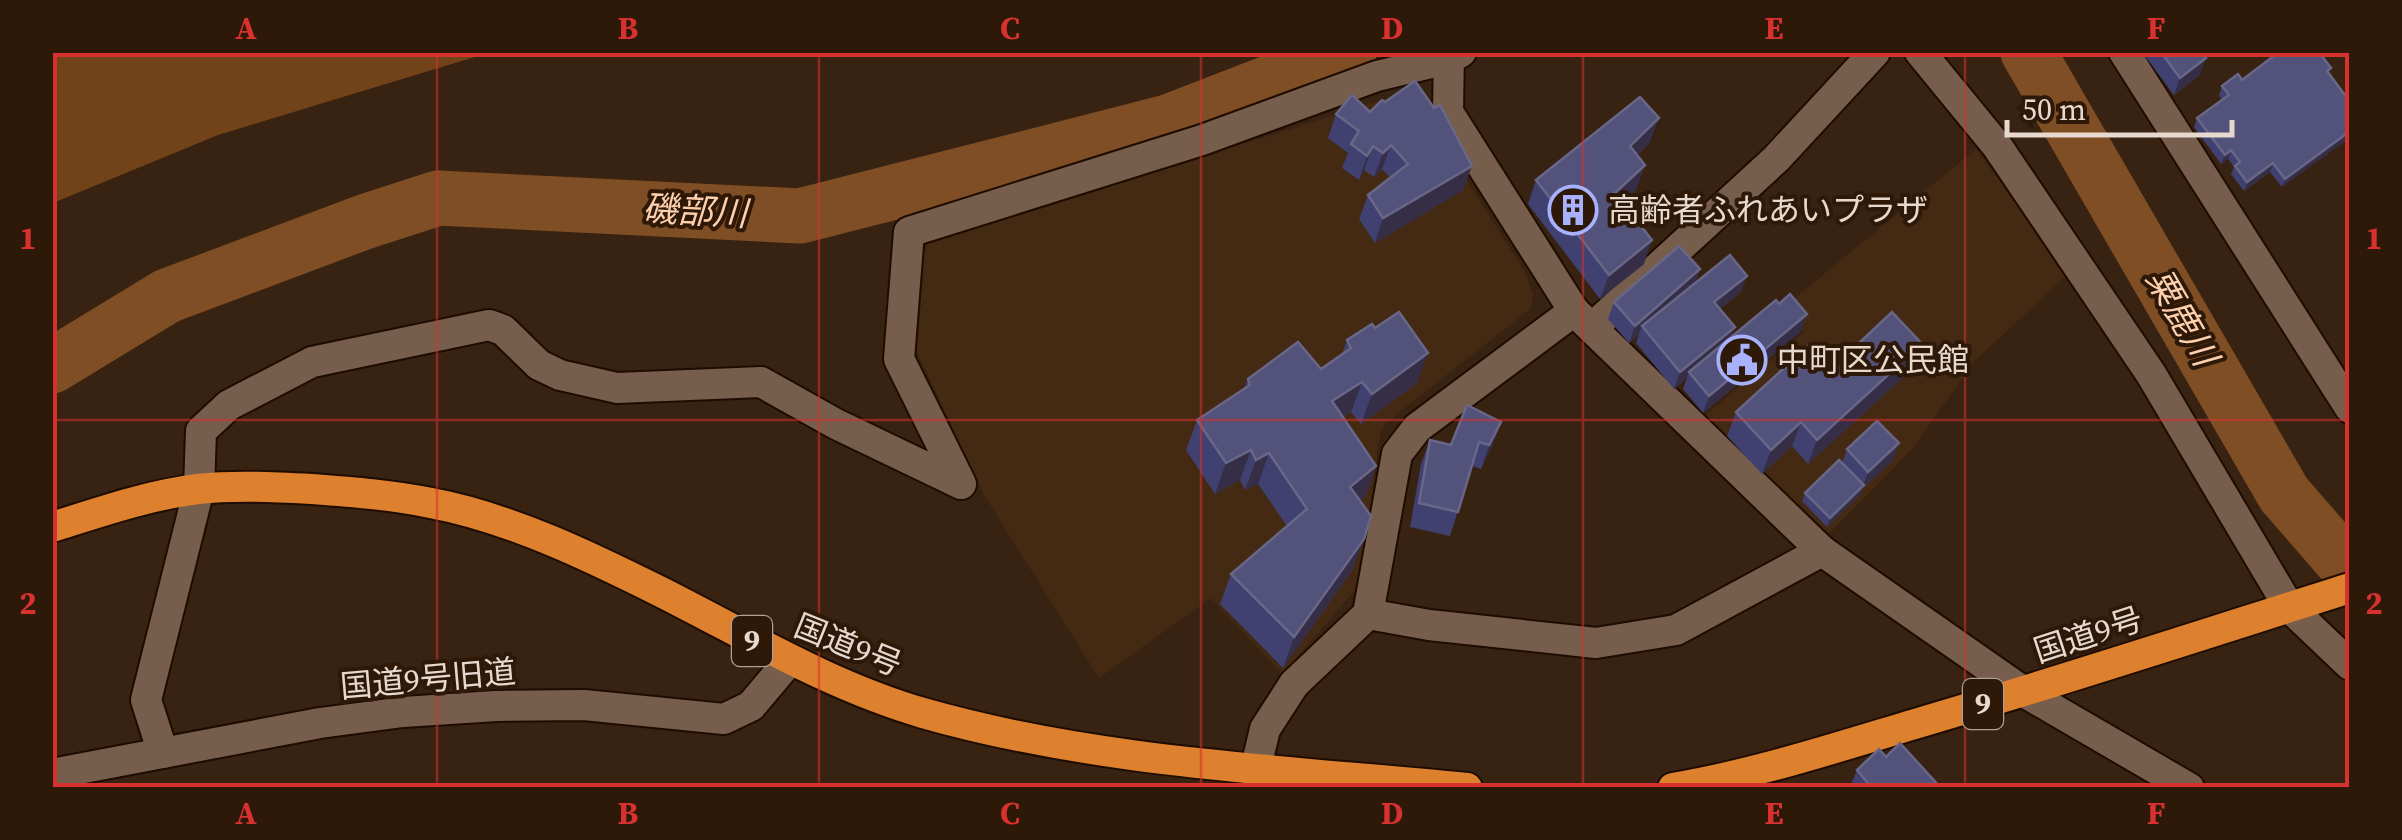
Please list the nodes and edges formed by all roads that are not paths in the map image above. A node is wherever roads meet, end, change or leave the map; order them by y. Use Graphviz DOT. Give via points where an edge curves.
graph roads {
  1 [pos="1874,52"];
  2 [pos="1920,52"];
  3 [pos="2124,52"];
  4 [pos="1453,55"];
  5 [pos="1583,320"];
  6 [pos="2350,408"];
  7 [pos="198,490"];
  8 [pos="52,527"];
  9 [pos="1822,552"];
  10 [pos="2350,588"];
  11 [pos="2299,604"];
  12 [pos="1368,614"];
  13 [pos="790,661"];
  14 [pos="2350,665"];
  15 [pos="2024,692"];
  16 [pos="162,753"];
  17 [pos="52,774"];
  18 [pos="1258,777"];
  19 [pos="1467,788"];
  20 [pos="1673,788"];
  21 [pos="2190,788"];
  1 -- 5 [label="street" via="1776,160"];
  2 -- 11 [label="street" via="1997,146"];
  3 -- 6 [label="street"];
  4 -- 5 [label="street" via="1448,112"];
  4 -- 7 [label="street" via="910,232 899,359 961,484 761,382 616,388 560,376 489,325 312,362 229,405 201,431"];
  5 -- 9 [label="street"];
  5 -- 12 [label="street" via="1417,428 1397,454"];
  7 -- 8 [label="highway, 国道9号 / 9"];
  7 -- 13 [label="highway, 国道9号 / 9" via="356,492 434,503 508,524 662,592"];
  7 -- 16 [label="street" via="146,700"];
  9 -- 12 [label="street" via="1676,630 1596,642"];
  9 -- 15 [label="street"];
  10 -- 11 [label="highway, 国道9号 / 9"];
  11 -- 14 [label="street"];
  11 -- 15 [label="highway, 国道9号 / 9"];
  12 -- 18 [label="street" via="1294,684 1265,729"];
  13 -- 16 [label="street, 国道9号旧道" via="751,706 724,719 584,705 496,706 320,724"];
  13 -- 18 [label="highway, 国道9号 / 9" via="920,712 1018,736"];
  15 -- 20 [label="highway, 国道9号 / 9" via="1759,770"];
  15 -- 21 [label="street"];
  16 -- 17 [label="street, 国道9号旧道"];
  18 -- 19 [label="highway, 国道9号 / 9"];
}
